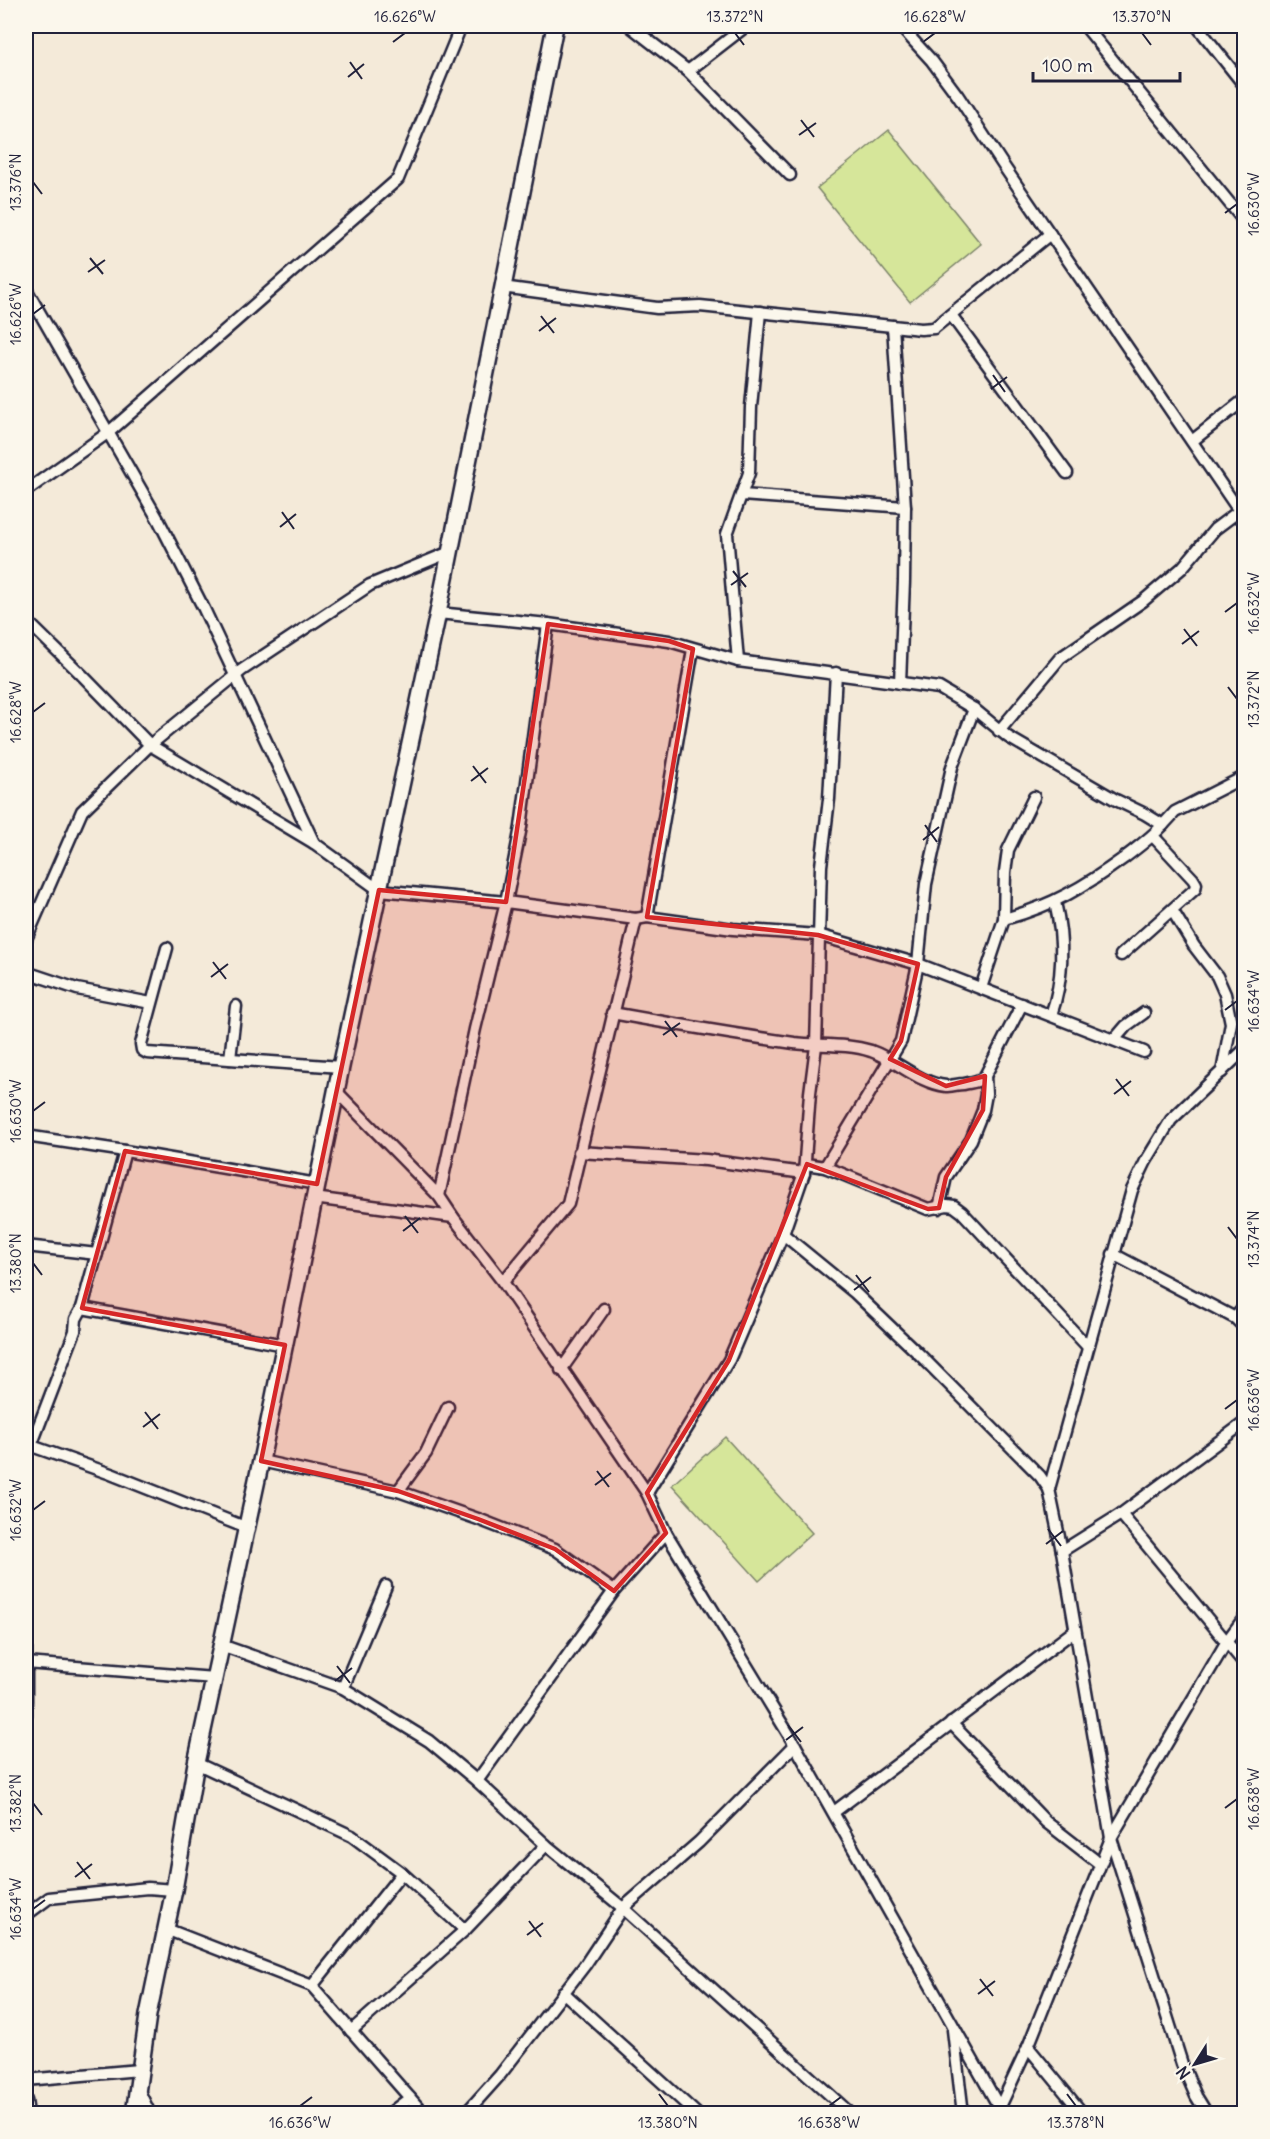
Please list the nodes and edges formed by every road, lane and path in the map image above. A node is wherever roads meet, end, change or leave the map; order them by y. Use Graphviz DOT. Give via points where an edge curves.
graph roads {
  1 [pos="461,26"];
  2 [pos="555,26"];
  3 [pos="630,26"];
  4 [pos="746,26"];
  5 [pos="900,26"];
  6 [pos="1085,26"];
  7 [pos="1197,26"];
  8 [pos="687,71"];
  9 [pos="1245,85"];
  10 [pos="790,175"];
  11 [pos="1245,221"];
  12 [pos="1050,234"];
  13 [pos="502,287"];
  14 [pos="26,289"];
  15 [pos="760,312"];
  16 [pos="951,315"];
  17 [pos="893,326"];
  18 [pos="1245,400"];
  19 [pos="109,432"];
  20 [pos="1192,441"];
  21 [pos="1067,473"];
  22 [pos="26,491"];
  23 [pos="742,495"];
  24 [pos="905,507"];
  25 [pos="1242,514"];
  26 [pos="450,552"];
  27 [pos="438,613"];
  28 [pos="26,620"];
  29 [pos="548,624"];
  30 [pos="693,649"];
  31 [pos="738,661"];
  32 [pos="836,673"];
  33 [pos="235,676"];
  34 [pos="900,683"];
  35 [pos="974,709"];
  36 [pos="999,731"];
  37 [pos="150,745"];
  38 [pos="1245,777"];
  39 [pos="1034,797"];
  40 [pos="1163,825"];
  41 [pos="1153,836"];
  42 [pos="314,843"];
  43 [pos="379,890"];
  44 [pos="506,902"];
  45 [pos="1055,902"];
  46 [pos="1172,910"];
  47 [pos="647,917"];
  48 [pos="636,919"];
  49 [pos="1004,920"];
  50 [pos="818,935"];
  51 [pos="26,939"];
  52 [pos="167,948"];
  53 [pos="1121,955"];
  54 [pos="918,964"];
  55 [pos="26,972"];
  56 [pos="981,988"];
  57 [pos="151,1003"];
  58 [pos="1022,1004"];
  59 [pos="236,1006"];
  60 [pos="612,1013"];
  61 [pos="1144,1013"];
  62 [pos="1051,1015"];
  63 [pos="1114,1040"];
  64 [pos="816,1046"];
  65 [pos="1245,1050"];
  66 [pos="1144,1052"];
  67 [pos="230,1059"];
  68 [pos="890,1059"];
  69 [pos="340,1067"];
  70 [pos="1222,1072"];
  71 [pos="985,1076"];
  72 [pos="336,1091"];
  73 [pos="26,1136"];
  74 [pos="125,1151"];
  75 [pos="579,1152"];
  76 [pos="825,1167"];
  77 [pos="805,1169"];
  78 [pos="316,1191"];
  79 [pos="439,1196"];
  80 [pos="939,1208"];
  81 [pos="453,1217"];
  82 [pos="783,1234"];
  83 [pos="26,1246"];
  84 [pos="97,1254"];
  85 [pos="1113,1254"];
  86 [pos="503,1282"];
  87 [pos="1245,1307"];
  88 [pos="82,1308"];
  89 [pos="604,1310"];
  90 [pos="1235,1318"];
  91 [pos="1245,1328"];
  92 [pos="285,1345"];
  93 [pos="1088,1347"];
  94 [pos="561,1370"];
  95 [pos="448,1407"];
  96 [pos="1245,1424"];
  97 [pos="28,1445"];
  98 [pos="261,1461"];
  99 [pos="1049,1489"];
  100 [pos="398,1491"];
  101 [pos="647,1493"];
  102 [pos="1121,1514"];
  103 [pos="247,1528"];
  104 [pos="666,1533"];
  105 [pos="1062,1551"];
  106 [pos="386,1586"];
  107 [pos="614,1591"];
  108 [pos="26,1618"];
  109 [pos="1245,1618"];
  110 [pos="1074,1630"];
  111 [pos="1227,1641"];
  112 [pos="222,1645"];
  113 [pos="26,1662"];
  114 [pos="1245,1663"];
  115 [pos="214,1678"];
  116 [pos="343,1688"];
  117 [pos="26,1715"];
  118 [pos="951,1723"];
  119 [pos="795,1745"];
  120 [pos="196,1763"];
  121 [pos="477,1780"];
  122 [pos="834,1812"];
  123 [pos="1111,1838"];
  124 [pos="546,1845"];
  125 [pos="1100,1864"];
  126 [pos="402,1873"];
  127 [pos="174,1890"];
  128 [pos="623,1908"];
  129 [pos="26,1915"];
  130 [pos="166,1929"];
  131 [pos="465,1930"];
  132 [pos="312,1986"];
  133 [pos="563,1992"];
  134 [pos="953,2024"];
  135 [pos="351,2031"];
  136 [pos="1028,2047"];
  137 [pos="139,2070"];
  138 [pos="26,2080"];
  139 [pos="137,2086"];
  140 [pos="410,2098"];
  141 [pos="26,2100"];
  142 [pos="998,2110"];
  143 [pos="28,2114"];
  144 [pos="134,2114"];
  145 [pos="150,2114"];
  146 [pos="389,2114"];
  147 [pos="424,2114"];
  148 [pos="465,2114"];
  149 [pos="697,2114"];
  150 [pos="851,2114"];
  151 [pos="963,2114"];
  152 [pos="1083,2114"];
  153 [pos="1207,2114"];
  1 -- 19 [label="street" via="398,179"];
  2 -- 13 [label="main road"];
  3 -- 8 [label="street"];
  4 -- 8 [label="street"];
  5 -- 12 [label="street" via="939,69"];
  6 -- 11 [label="street"];
  7 -- 9 [label="street"];
  8 -- 10 [label="street"];
  12 -- 16 [label="street"];
  12 -- 20 [label="street"];
  13 -- 15 [label="street" via="657,308 700,306"];
  13 -- 26 [label="main road"];
  14 -- 19 [label="street"];
  15 -- 17 [label="street"];
  15 -- 23 [label="street" via="749,473"];
  16 -- 17 [label="street" via="934,328"];
  16 -- 21 [label="street"];
  17 -- 24 [label="street"];
  18 -- 20 [label="street"];
  19 -- 22 [label="street"];
  19 -- 33 [label="street" via="159,521"];
  20 -- 25 [label="street"];
  23 -- 24 [label="street"];
  23 -- 31 [label="street" via="727,534"];
  24 -- 34 [label="street"];
  25 -- 36 [label="street" via="1215,529 1182,568 1143,601 1060,657"];
  26 -- 27 [label="main road"];
  26 -- 33 [label="street" via="370,585"];
  27 -- 29 [label="street"];
  27 -- 43 [label="main road"];
  28 -- 37 [label="street"];
  29 -- 30 [label="street" via="669,641"];
  29 -- 44 [label="street"];
  30 -- 31 [label="street"];
  30 -- 47 [label="street"];
  31 -- 32 [label="street"];
  32 -- 34 [label="street"];
  32 -- 50 [label="street"];
  33 -- 37 [label="street"];
  33 -- 42 [label="street"];
  34 -- 35 [label="street" via="939,688"];
  35 -- 36 [label="street"];
  35 -- 54 [label="street" via="952,767 926,884"];
  36 -- 40 [label="street"];
  37 -- 42 [label="street"];
  37 -- 51 [label="street" via="82,811"];
  38 -- 40 [label="street" via="1175,812"];
  39 -- 49 [label="street" via="1008,850"];
  40 -- 41 [label="street"];
  41 -- 45 [label="street"];
  41 -- 46 [label="street" via="1196,884"];
  42 -- 43 [label="street"];
  43 -- 44 [label="street"];
  43 -- 69 [label="main road"];
  44 -- 48 [label="street"];
  44 -- 79 [label="street"];
  45 -- 49 [label="street"];
  45 -- 62 [label="street" via="1061,927 1062,969"];
  46 -- 53 [label="street"];
  46 -- 70 [label="street" via="1226,994 1231,1023"];
  47 -- 48 [label="street"];
  47 -- 50 [label="street"];
  48 -- 60 [label="street"];
  49 -- 56 [label="street"];
  50 -- 54 [label="street"];
  50 -- 64 [label="street"];
  52 -- 57 [label="street"];
  54 -- 56 [label="street"];
  54 -- 68 [label="street" via="901,1041"];
  55 -- 57 [label="street" via="77,989"];
  56 -- 58 [label="street"];
  57 -- 67 [label="street" via="142,1050"];
  58 -- 62 [label="street"];
  58 -- 71 [label="street"];
  59 -- 67 [label="street"];
  60 -- 64 [label="street"];
  60 -- 75 [label="street"];
  61 -- 63 [label="street"];
  62 -- 63 [label="street"];
  63 -- 66 [label="street"];
  64 -- 68 [label="street" via="848,1045"];
  64 -- 77 [label="street"];
  65 -- 70 [label="street"];
  67 -- 69 [label="street"];
  68 -- 71 [label="street" via="918,1077 946,1086 974,1082"];
  68 -- 76 [label="street"];
  69 -- 72 [label="main road"];
  70 -- 85 [label="street" via="1162,1132 1132,1190"];
  71 -- 80 [label="street" via="982,1110 970,1140 946,1177"];
  72 -- 78 [label="main road"];
  72 -- 79 [label="street"];
  73 -- 74 [label="street"];
  74 -- 78 [label="street"];
  74 -- 84 [label="street"];
  75 -- 77 [label="street"];
  75 -- 86 [label="street" via="568,1204"];
  76 -- 77 [label="street"];
  76 -- 80 [label="street" via="928,1209"];
  77 -- 82 [label="street"];
  78 -- 81 [label="street"];
  78 -- 92 [label="main road"];
  79 -- 81 [label="street"];
  80 -- 93 [label="street" via="954,1206 962,1212"];
  81 -- 86 [label="street"];
  82 -- 99 [label="street" via="855,1293"];
  82 -- 101 [label="street" via="729,1360"];
  83 -- 84 [label="street"];
  84 -- 88 [label="street"];
  85 -- 90 [label="street"];
  85 -- 93 [label="street"];
  86 -- 94 [label="street"];
  87 -- 90 [label="street"];
  88 -- 92 [label="street"];
  88 -- 97 [label="street"];
  89 -- 94 [label="street"];
  90 -- 91 [label="street"];
  92 -- 98 [label="main road"];
  93 -- 99 [label="street"];
  94 -- 101 [label="street"];
  95 -- 100 [label="street" via="426,1453"];
  96 -- 102 [label="street"];
  97 -- 103 [label="street" via="111,1473"];
  98 -- 100 [label="street"];
  98 -- 103 [label="main road"];
  99 -- 105 [label="street"];
  100 -- 107 [label="street" via="555,1549"];
  101 -- 104 [label="street"];
  102 -- 105 [label="street"];
  102 -- 111 [label="street"];
  103 -- 112 [label="main road"];
  104 -- 107 [label="street"];
  104 -- 119 [label="street"];
  105 -- 110 [label="street"];
  106 -- 116 [label="street"];
  107 -- 121 [label="street"];
  108 -- 113 [label="street"];
  109 -- 111 [label="street"];
  110 -- 118 [label="street"];
  110 -- 123 [label="street"];
  111 -- 114 [label="street"];
  111 -- 123 [label="street"];
  112 -- 115 [label="main road"];
  112 -- 116 [label="street"];
  113 -- 115 [label="street"];
  113 -- 117 [label="street"];
  115 -- 120 [label="main road"];
  116 -- 121 [label="street" via="429,1741"];
  118 -- 122 [label="street"];
  118 -- 125 [label="street" via="1046,1822"];
  119 -- 122 [label="street"];
  119 -- 128 [label="street" via="699,1842"];
  120 -- 126 [label="street" via="352,1836"];
  120 -- 127 [label="main road"];
  121 -- 124 [label="street"];
  122 -- 134 [label="street"];
  123 -- 125 [label="street"];
  123 -- 153 [label="street" via="1182,2064"];
  124 -- 128 [label="street"];
  124 -- 131 [label="street"];
  125 -- 136 [label="street"];
  126 -- 131 [label="street"];
  126 -- 132 [label="street"];
  127 -- 129 [label="street" via="148,1888 49,1898"];
  127 -- 130 [label="main road"];
  128 -- 133 [label="street"];
  128 -- 150 [label="street"];
  130 -- 132 [label="street"];
  130 -- 137 [label="main road"];
  131 -- 135 [label="street"];
  132 -- 135 [label="street"];
  133 -- 148 [label="street"];
  133 -- 149 [label="street"];
  134 -- 142 [label="street"];
  134 -- 151 [label="street"];
  135 -- 140 [label="street"];
  136 -- 142 [label="street"];
  136 -- 152 [label="street"];
  137 -- 138 [label="street"];
  137 -- 139 [label="main road"];
  139 -- 144 [label="main road"];
  139 -- 145 [label="street"];
  140 -- 146 [label="street"];
  140 -- 147 [label="street"];
  141 -- 143 [label="street"];
}
